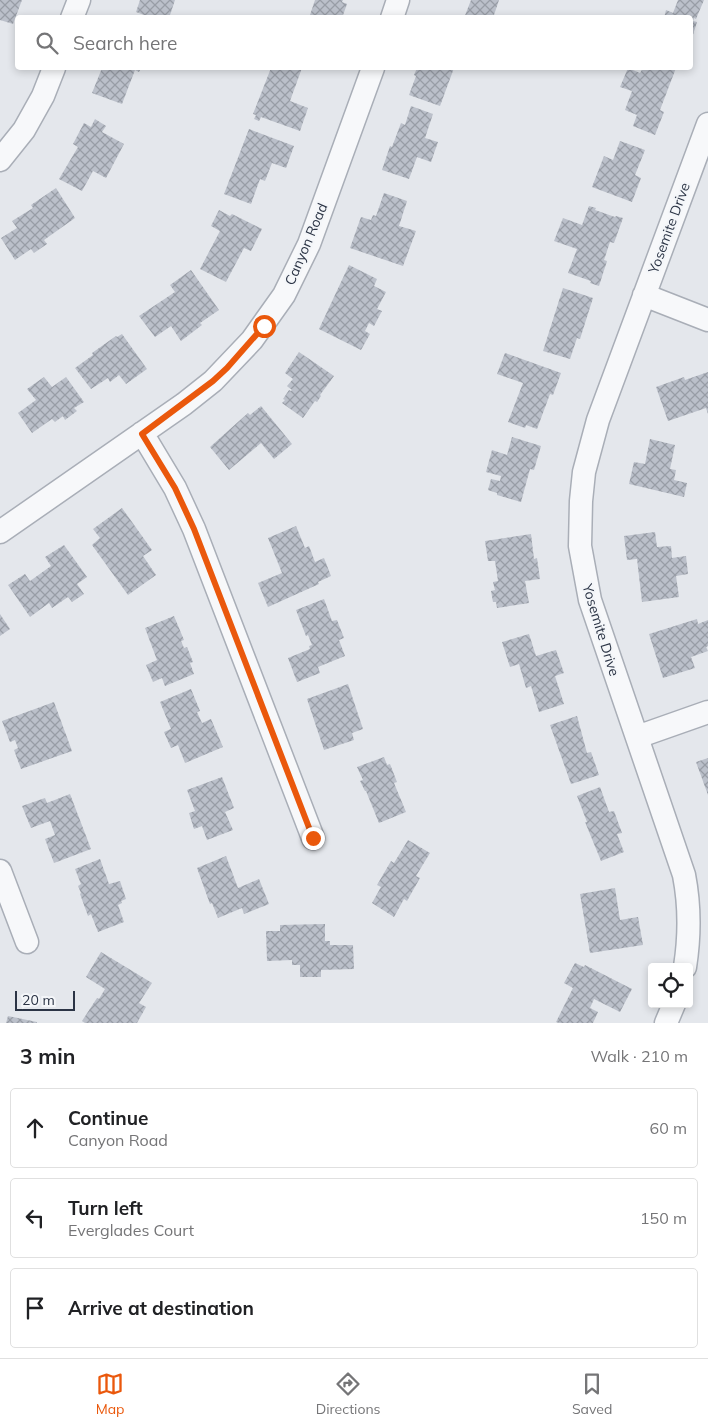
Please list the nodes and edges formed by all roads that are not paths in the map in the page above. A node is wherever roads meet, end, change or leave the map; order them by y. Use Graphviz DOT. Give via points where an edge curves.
graph roads {
  1 [pos="79,0"];
  2 [pos="398,0"];
  3 [pos="73,15"];
  4 [pos="393,15"];
  5 [pos="53,70"];
  6 [pos="373,70"];
  7 [pos="708,124"];
  8 [pos="0,160"];
  9 [pos="644,295"];
  10 [pos="708,320"];
  11 [pos="142,434"];
  12 [pos="0,532"];
  13 [pos="708,712"];
  14 [pos="637,736"];
  15 [pos="313,838"];
  16 [pos="0,871"];
  17 [pos="27,942"];
  18 [pos="699,943"];
  19 [pos="687,963"];
  20 [pos="672,1008"];
  21 [pos="666,1023"];
  1 -- 3 [label="street"];
  2 -- 4 [label="street"];
  5 -- 8 [label="street" via="24,130"];
  6 -- 11 [label="street, Canyon Road" via="309,244 284,295 264,326 227,368"];
  7 -- 9 [label="street, Yosemite Drive"];
  9 -- 10 [label="street"];
  9 -- 14 [label="street, Yosemite Drive" via="593,438 584,472 580,528 590,600"];
  11 -- 12 [label="street, Canyon Road"];
  11 -- 15 [label="street" via="175,488 194,529"];
  13 -- 14 [label="street"];
  14 -- 18 [label="street, Yosemite Drive" via="684,875"];
  16 -- 17 [label="street"];
  18 -- 19 [label="street, Yosemite Drive"];
  20 -- 21 [label="street"];
}
